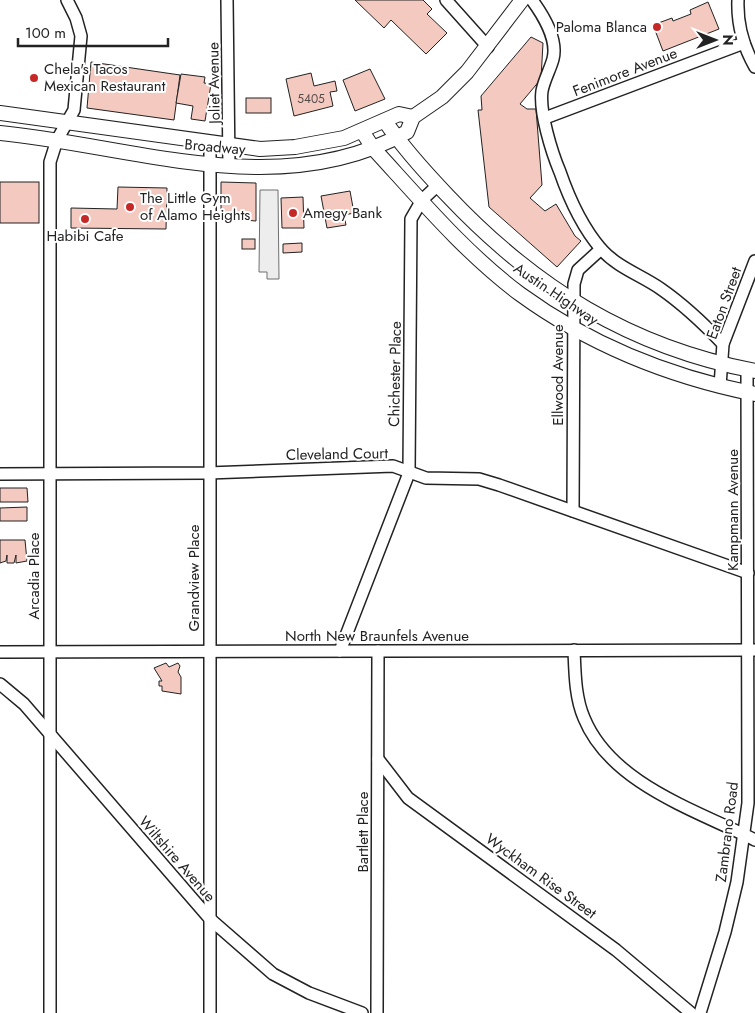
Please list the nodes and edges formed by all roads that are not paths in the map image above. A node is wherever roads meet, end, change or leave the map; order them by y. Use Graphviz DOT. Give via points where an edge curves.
graph roads {
  1 [pos="67,0"];
  2 [pos="227,0"];
  3 [pos="446,0"];
  4 [pos="522,0"];
  5 [pos="532,0"];
  6 [pos="738,0"];
  7 [pos="744,43"];
  8 [pos="488,47"];
  9 [pos="755,67"];
  10 [pos="0,113"];
  11 [pos="413,117"];
  12 [pos="545,118"];
  13 [pos="385,121"];
  14 [pos="67,123"];
  15 [pos="362,131"];
  16 [pos="0,133"];
  17 [pos="396,138"];
  18 [pos="57,140"];
  19 [pos="210,143"];
  20 [pos="230,146"];
  21 [pos="373,148"];
  22 [pos="209,164"];
  23 [pos="229,165"];
  24 [pos="438,186"];
  25 [pos="422,200"];
  26 [pos="601,249"];
  27 [pos="755,261"];
  28 [pos="573,303"];
  29 [pos="573,328"];
  30 [pos="723,344"];
  31 [pos="721,363"];
  32 [pos="751,370"];
  33 [pos="720,386"];
  34 [pos="751,393"];
  35 [pos="208,473"];
  36 [pos="409,473"];
  37 [pos="0,474"];
  38 [pos="49,474"];
  39 [pos="573,511"];
  40 [pos="748,573"];
  41 [pos="574,650"];
  42 [pos="752,650"];
  43 [pos="209,651"];
  44 [pos="340,651"];
  45 [pos="378,651"];
  46 [pos="0,652"];
  47 [pos="50,652"];
  48 [pos="0,684"];
  49 [pos="50,733"];
  50 [pos="378,759"];
  51 [pos="744,834"];
  52 [pos="755,840"];
  53 [pos="210,919"];
  54 [pos="50,1013"];
  55 [pos="210,1013"];
  56 [pos="362,1013"];
  57 [pos="377,1013"];
  58 [pos="691,1013"];
  59 [pos="700,1013"];
  1 -- 14 [label="street, Arcadia Place" via="81,36 74,110"];
  2 -- 20 [label="street, Joliet Avenue"];
  3 -- 8 [label="street"];
  4 -- 8 [label="main road, Broadway"];
  5 -- 12 [label="street" via="554,42 554,58 542,92"];
  6 -- 7 [label="street"];
  7 -- 9 [label="street"];
  7 -- 12 [label="street, Fenimore Avenue"];
  8 -- 11 [label="main road, Broadway" via="442,97"];
  10 -- 14 [label="main road, Broadway"];
  11 -- 13 [label="main road, Broadway" via="399,114"];
  11 -- 17 [label="main road, Broadway" via="407,132"];
  12 -- 26 [label="street" via="569,196"];
  13 -- 15 [label="main road, Broadway"];
  13 -- 17 [label="main road, Austin Highway"];
  14 -- 18 [label="street, Arcadia Place"];
  14 -- 19 [label="main road, Broadway"];
  15 -- 20 [label="main road, Broadway" via="344,138 295,147 260,149"];
  15 -- 21 [label="main road, Austin Highway"];
  16 -- 18 [label="main road, Broadway"];
  17 -- 21 [label="main road, Broadway"];
  17 -- 24 [label="main road, Austin Highway"];
  18 -- 22 [label="main road, Broadway"];
  18 -- 38 [label="street, Arcadia Place" via="50,162"];
  19 -- 20 [label="main road, Broadway"];
  19 -- 22 [label="street, Grandview Place"];
  20 -- 23 [label="street, Joliet Avenue"];
  21 -- 23 [label="main road, Broadway" via="346,158 307,165 264,168"];
  21 -- 25 [label="main road, Austin Highway"];
  22 -- 23 [label="main road, Broadway"];
  22 -- 35 [label="street, Grandview Place"];
  24 -- 25 [label="street, Chichester Place"];
  24 -- 28 [label="main road, Austin Highway" via="475,225"];
  25 -- 29 [label="main road, Austin Highway" via="489,268"];
  25 -- 36 [label="street, Chichester Place" via="411,219"];
  26 -- 28 [label="street, Ellwood Avenue" via="578,270"];
  26 -- 30 [label="street" via="621,266 677,300"];
  27 -- 30 [label="street, Eaton Street"];
  28 -- 29 [label="street, Ellwood Avenue"];
  28 -- 31 [label="main road, Austin Highway" via="655,342"];
  29 -- 33 [label="main road, Austin Highway" via="646,363"];
  29 -- 39 [label="street, Ellwood Avenue"];
  30 -- 31 [label="street, Eaton Street"];
  31 -- 32 [label="main road, Austin Highway"];
  31 -- 33 [label="street, Eaton Street"];
  32 -- 34 [label="street, Kampmann Avenue"];
  33 -- 34 [label="main road, Austin Highway"];
  34 -- 40 [label="street, Kampmann Avenue"];
  35 -- 36 [label="street, Cleveland Court" via="393,466"];
  35 -- 38 [label="street, Cleveland Court"];
  35 -- 43 [label="street, Grandview Place"];
  36 -- 39 [label="street, Cleveland Court" via="426,478 479,480"];
  36 -- 44 [label="street, Chichester Place"];
  37 -- 38 [label="street, Cleveland Court"];
  38 -- 47 [label="street, Arcadia Place"];
  39 -- 40 [label="street, Cleveland Court"];
  40 -- 42 [label="street, Kampmann Avenue"];
  41 -- 42 [label="street, North New Braunfels Avenue"];
  41 -- 45 [label="street, North New Braunfels Avenue"];
  41 -- 51 [label="street" via="576,682 584,717 593,735 614,761 644,786"];
  42 -- 51 [label="street, Zambrano Road" via="748,803"];
  43 -- 44 [label="street, North New Braunfels Avenue"];
  43 -- 47 [label="street, North New Braunfels Avenue"];
  43 -- 53 [label="street, Grandview Place"];
  44 -- 45 [label="street, North New Braunfels Avenue"];
  45 -- 50 [label="street, Bartlett Place"];
  46 -- 47 [label="street, North New Braunfels Avenue"];
  47 -- 49 [label="street, Arcadia Place"];
  48 -- 49 [label="street, Wiltshire Avenue" via="24,704"];
  49 -- 53 [label="street, Wiltshire Avenue"];
  49 -- 54 [label="street, Arcadia Place"];
  50 -- 57 [label="street, Bartlett Place"];
  50 -- 58 [label="street, Wyckham Rise Street" via="408,798 616,950"];
  51 -- 52 [label="street"];
  51 -- 59 [label="street, Zambrano Road" via="725,932"];
  53 -- 55 [label="street, Grandview Place"];
  53 -- 56 [label="street, Wiltshire Avenue" via="273,974 309,993"];
}
